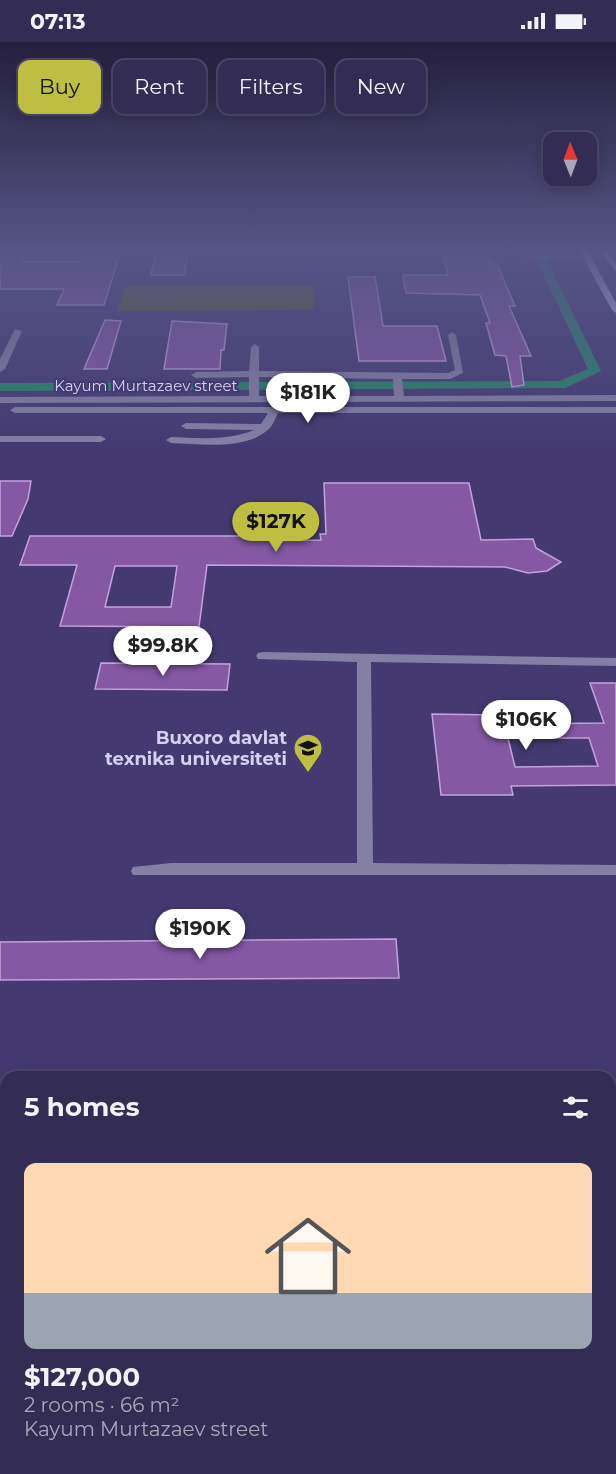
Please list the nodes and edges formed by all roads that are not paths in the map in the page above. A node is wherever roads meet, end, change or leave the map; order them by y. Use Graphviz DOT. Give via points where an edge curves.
graph roads {
  1 [pos="18,331"];
  2 [pos="452,335"];
  3 [pos="255,347"];
  4 [pos="0,369"];
  5 [pos="196,375"];
  6 [pos="254,382"];
  7 [pos="398,382"];
  8 [pos="616,398"];
  9 [pos="254,399"];
  10 [pos="399,399"];
  11 [pos="0,400"];
  12 [pos="275,410"];
  13 [pos="616,410"];
  14 [pos="0,411"];
  15 [pos="186,426"];
  16 [pos="266,427"];
  17 [pos="0,429"];
  18 [pos="75,430"];
  19 [pos="0,439"];
  20 [pos="101,439"];
  21 [pos="171,440"];
  22 [pos="263,656"];
  23 [pos="364,660"];
  24 [pos="616,662"];
  25 [pos="365,870"];
  26 [pos="616,870"];
  27 [pos="139,871"];
  1 -- 4 [label="street"];
  2 -- 7 [label="street" via="460,371 455,375"];
  3 -- 6 [label="street"];
  5 -- 6 [label="street"];
  6 -- 7 [label="street"];
  6 -- 9 [label="street"];
  7 -- 10 [label="street"];
  8 -- 10 [label="street, Kayum Murtazaev street"];
  9 -- 10 [label="street, Kayum Murtazaev street"];
  9 -- 11 [label="street, Kayum Murtazaev street"];
  12 -- 13 [label="street, Kayum Murtazaev street"];
  12 -- 14 [label="street, Kayum Murtazaev street"];
  12 -- 16 [label="street"];
  15 -- 16 [label="street"];
  16 -- 21 [label="street" via="249,438"];
  17 -- 18 [label="street"];
  19 -- 20 [label="street"];
  22 -- 23 [label="street"];
  23 -- 24 [label="street"];
  23 -- 25 [label="street"];
  25 -- 26 [label="street"];
  25 -- 27 [label="street"];
}
